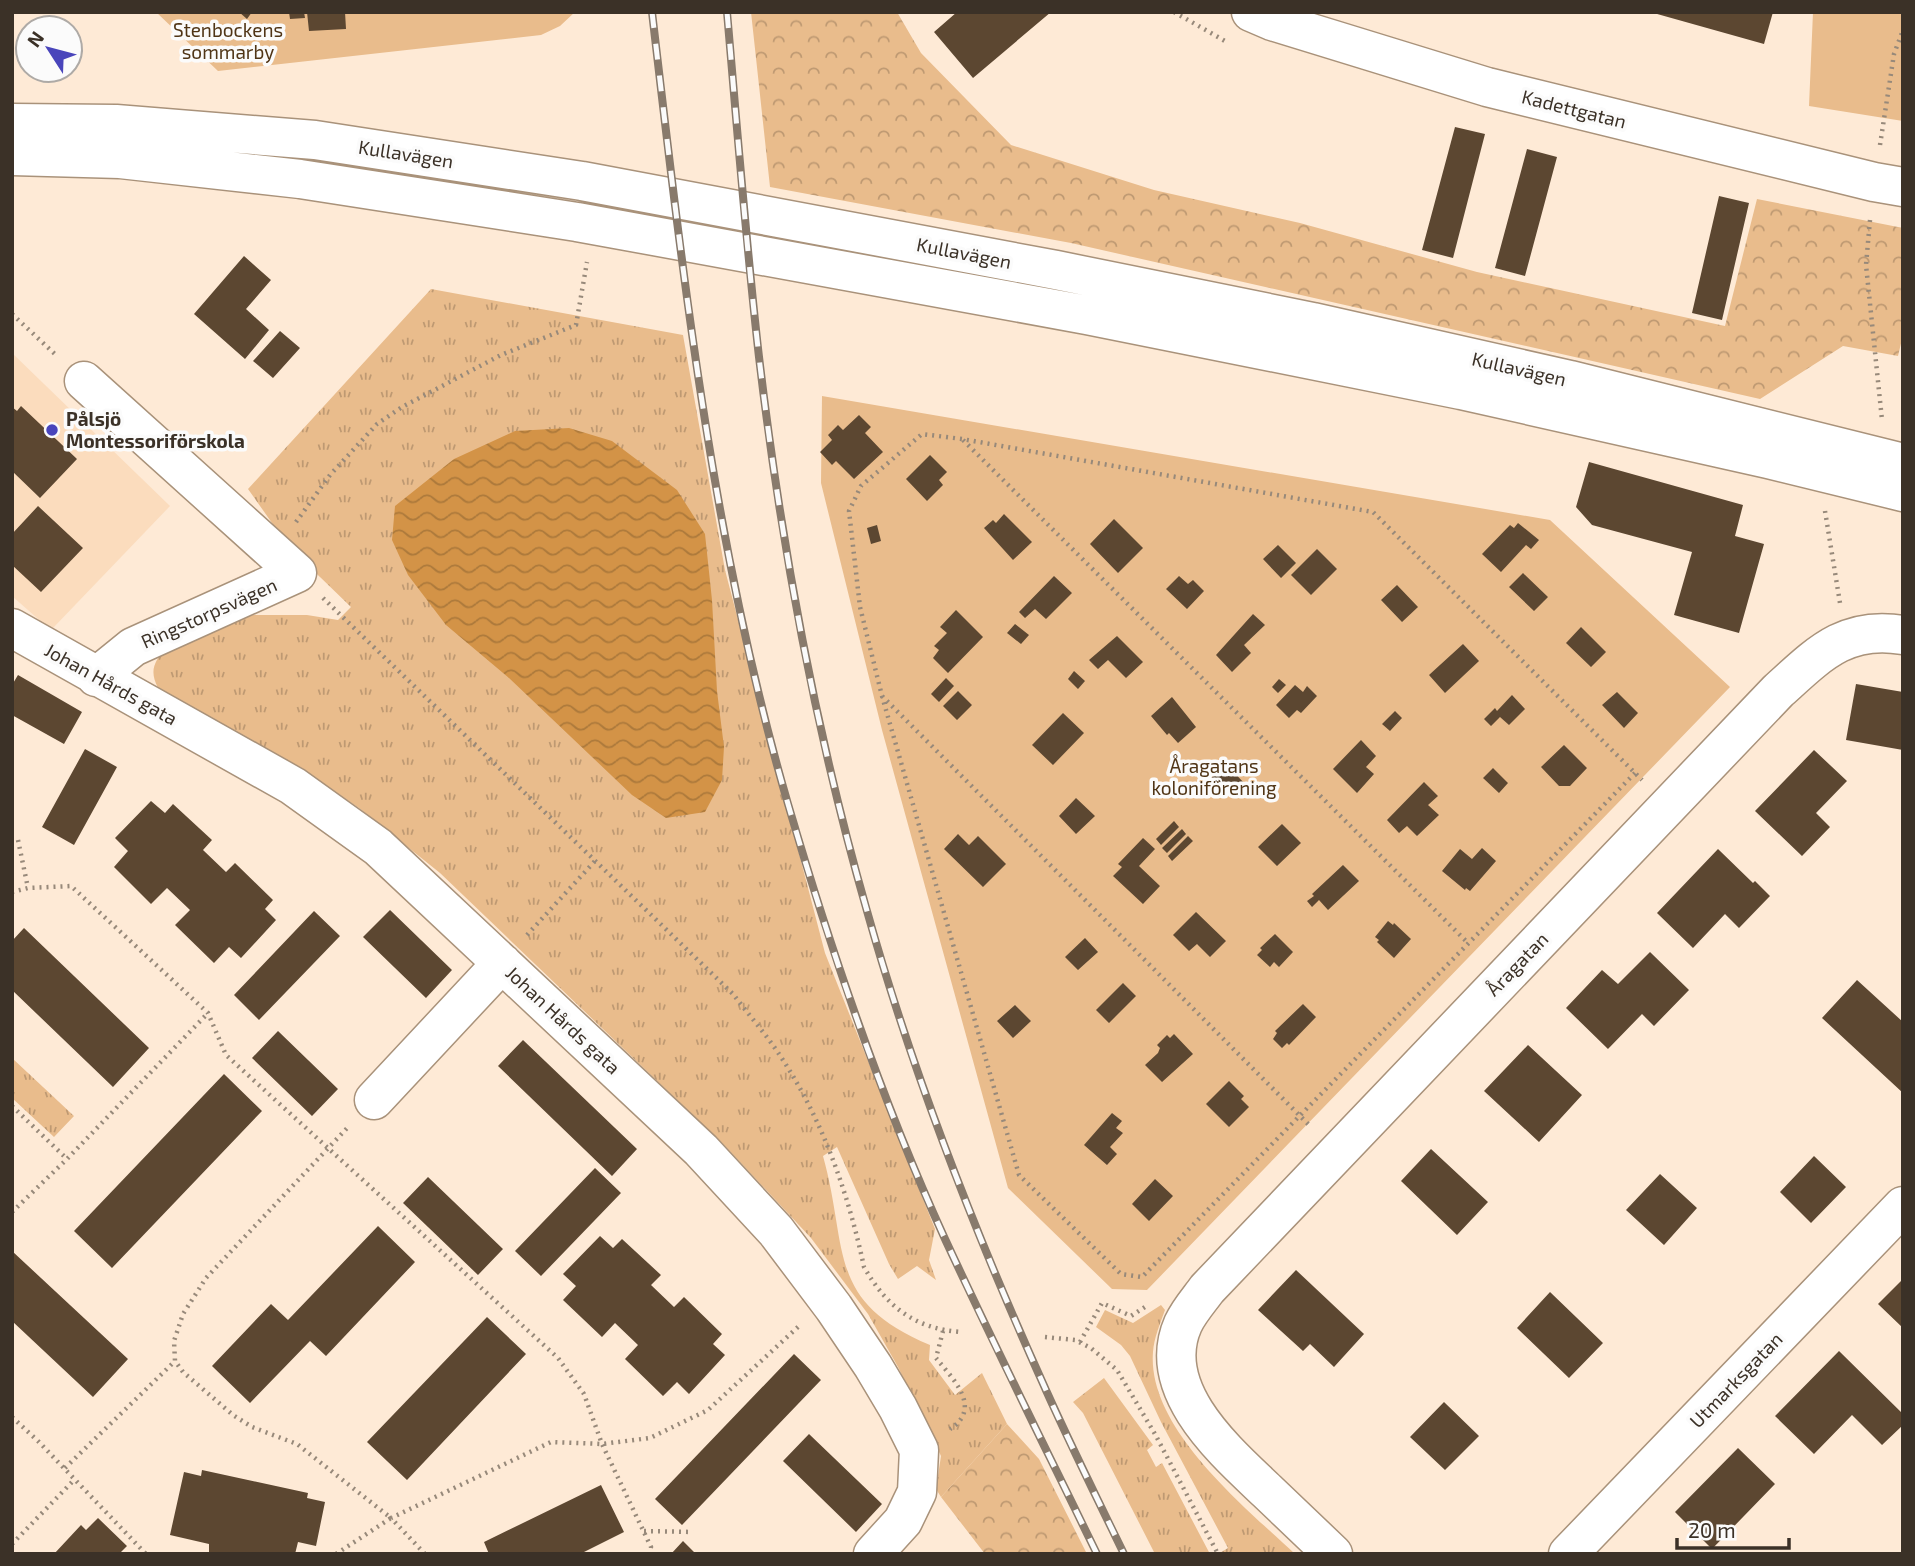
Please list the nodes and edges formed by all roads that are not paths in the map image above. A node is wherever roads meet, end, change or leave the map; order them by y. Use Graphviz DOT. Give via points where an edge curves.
graph roads {
  1 [pos="1251,12"];
  2 [pos="12,123"];
  3 [pos="12,156"];
  4 [pos="1888,185"];
  5 [pos="84,382"];
  6 [pos="1903,463"];
  7 [pos="1854,465"];
  8 [pos="1903,492"];
  9 [pos="12,628"];
  10 [pos="1903,635"];
  11 [pos="96,677"];
  12 [pos="502,963"];
  13 [pos="374,1100"];
  14 [pos="1903,1206"];
  15 [pos="873,1554"];
  16 [pos="1333,1554"];
  17 [pos="1568,1554"];
  1 -- 4 [label="street, Kadettgatan" via="1486,87"];
  2 -- 7 [label="street, Kullavägen" via="116,124 315,140 582,181 1029,265 1570,380"];
  3 -- 7 [label="street, Kullavägen" via="120,159 300,179 577,222 1087,315"];
  5 -- 11 [label="street, Ringstorpsvägen" via="286,562 133,647"];
  6 -- 7 [label="street, Kullavägen"];
  7 -- 8 [label="street, Kullavägen"];
  9 -- 11 [label="street, Johan Hårds gata"];
  10 -- 16 [label="street, Åragatan" via="1869,632 1849,638 1824,652 1778,691 1207,1289 1182,1326 1178,1371 1199,1420 1219,1446"];
  11 -- 12 [label="street, Johan Hårds gata" via="293,786 379,848"];
  12 -- 13 [label="street"];
  12 -- 15 [label="street, Johan Hårds gata" via="701,1150 776,1231 879,1377 919,1450 918,1492 903,1521"];
  14 -- 17 [label="street, Utmarksgatan"];
}
